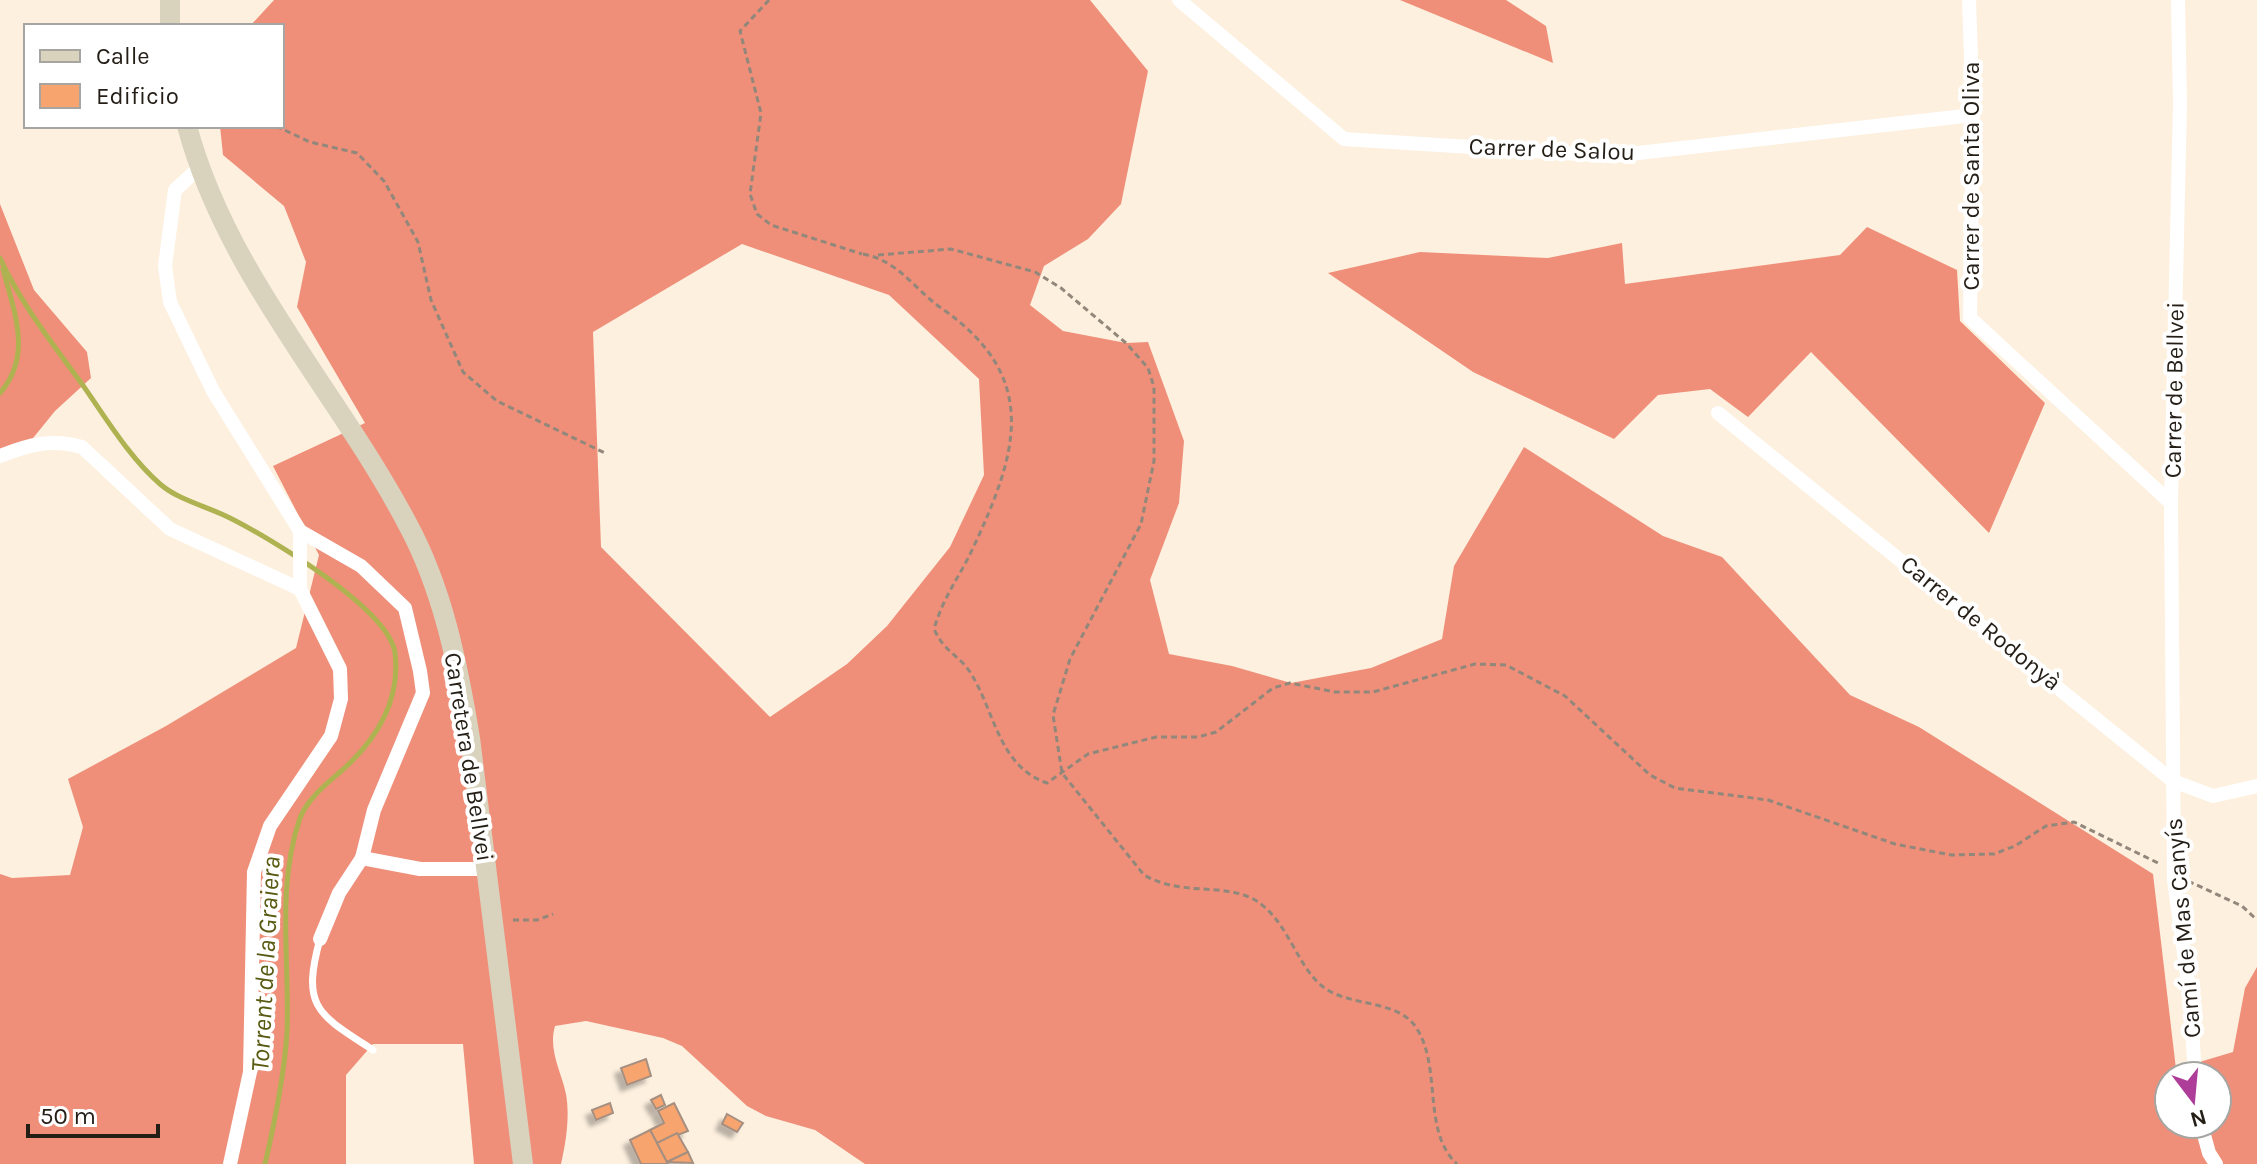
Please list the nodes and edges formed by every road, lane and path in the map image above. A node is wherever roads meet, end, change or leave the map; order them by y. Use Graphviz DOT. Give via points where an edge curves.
graph roads {
  1 [pos="170,0"];
  2 [pos="769,0"];
  3 [pos="1179,0"];
  4 [pos="1969,0"];
  5 [pos="2178,0"];
  6 [pos="170,24"];
  7 [pos="1973,115"];
  8 [pos="188,128"];
  9 [pos="280,128"];
  10 [pos="199,168"];
  11 [pos="863,254"];
  12 [pos="1718,413"];
  13 [pos="607,454"];
  14 [pos="0,456"];
  15 [pos="2171,503"];
  16 [pos="300,531"];
  17 [pos="300,589"];
  18 [pos="1062,773"];
  19 [pos="2173,781"];
  20 [pos="2257,786"];
  21 [pos="362,858"];
  22 [pos="488,869"];
  23 [pos="2167,869"];
  24 [pos="2188,886"];
  25 [pos="553,914"];
  26 [pos="493,917"];
  27 [pos="2257,920"];
  28 [pos="320,939"];
  29 [pos="373,1050"];
  30 [pos="2194,1060"];
  31 [pos="2205,1140"];
  32 [pos="230,1164"];
  33 [pos="523,1164"];
  34 [pos="1457,1164"];
  35 [pos="2216,1164"];
  1 -- 6 [label="main road"];
  2 -- 11 [label="path" via="740,31 761,113 750,194 757,214 771,225"];
  3 -- 7 [label="street, Carrer de Salou" via="1344,139 1612,156"];
  4 -- 7 [label="street, Carrer de Santa Oliva"];
  5 -- 15 [label="street, Carrer de Bellvei"];
  7 -- 15 [label="street, Carrer de Santa Oliva" via="1970,318"];
  8 -- 10 [label="main road, Carretera de Bellvei"];
  9 -- 13 [label="path" via="310,142 357,153 384,181 418,242 431,300 463,372 497,401"];
  10 -- 16 [label="street" via="175,190 165,266 170,302 213,391"];
  10 -- 22 [label="main road, Carretera de Bellvei" via="241,258 409,525 437,593 459,669"];
  11 -- 18 [label="path" via="884,258 900,269 920,293 964,324 998,366 1012,399 1010,453 973,549 942,600 934,629 943,649 967,668 1015,762 1047,783"];
  11 -- 18 [label="path" via="951,249 1035,272 1126,343 1148,368 1154,387 1154,461 1147,499 1141,524 1055,697"];
  12 -- 19 [label="street, Carrer de Rodonyà"];
  14 -- 17 [label="street" via="41,443 63,441 82,447 170,529"];
  15 -- 19 [label="street, Carrer de Bellvei"];
  16 -- 17 [label="street"];
  16 -- 21 [label="street" via="361,566 405,608 420,671 423,693 374,810"];
  17 -- 32 [label="street" via="333,649 341,699 331,736 270,826 254,872 250,1072"];
  18 -- 23 [label="path" via="1088,754 1156,737 1216,732 1273,688 1290,683 1335,692 1373,692 1475,664 1506,665 1565,696 1650,775 1675,788 1768,800 1895,844 1951,855 1994,854 2046,826 2074,822"];
  18 -- 34 [label="path" via="1144,875 1161,885 1238,893 1256,901 1280,924 1321,985 1401,1014 1415,1026 1426,1054 1442,1141"];
  19 -- 20 [label="street, Carrer de Rodonyà" via="2213,796"];
  19 -- 30 [label="street, Camí de Mas Canyís" via="2174,880"];
  21 -- 22 [label="street" via="420,869"];
  21 -- 28 [label="street" via="339,893"];
  22 -- 26 [label="main road, Carretera de Bellvei"];
  24 -- 27 [label="path" via="2179,876 2242,906"];
  25 -- 26 [label="path" via="519,921"];
  26 -- 33 [label="main road, Carretera de Bellvei"];
  28 -- 29 [label="lane" via="310,985 314,1000 324,1015"];
  31 -- 35 [label="street"];
}
